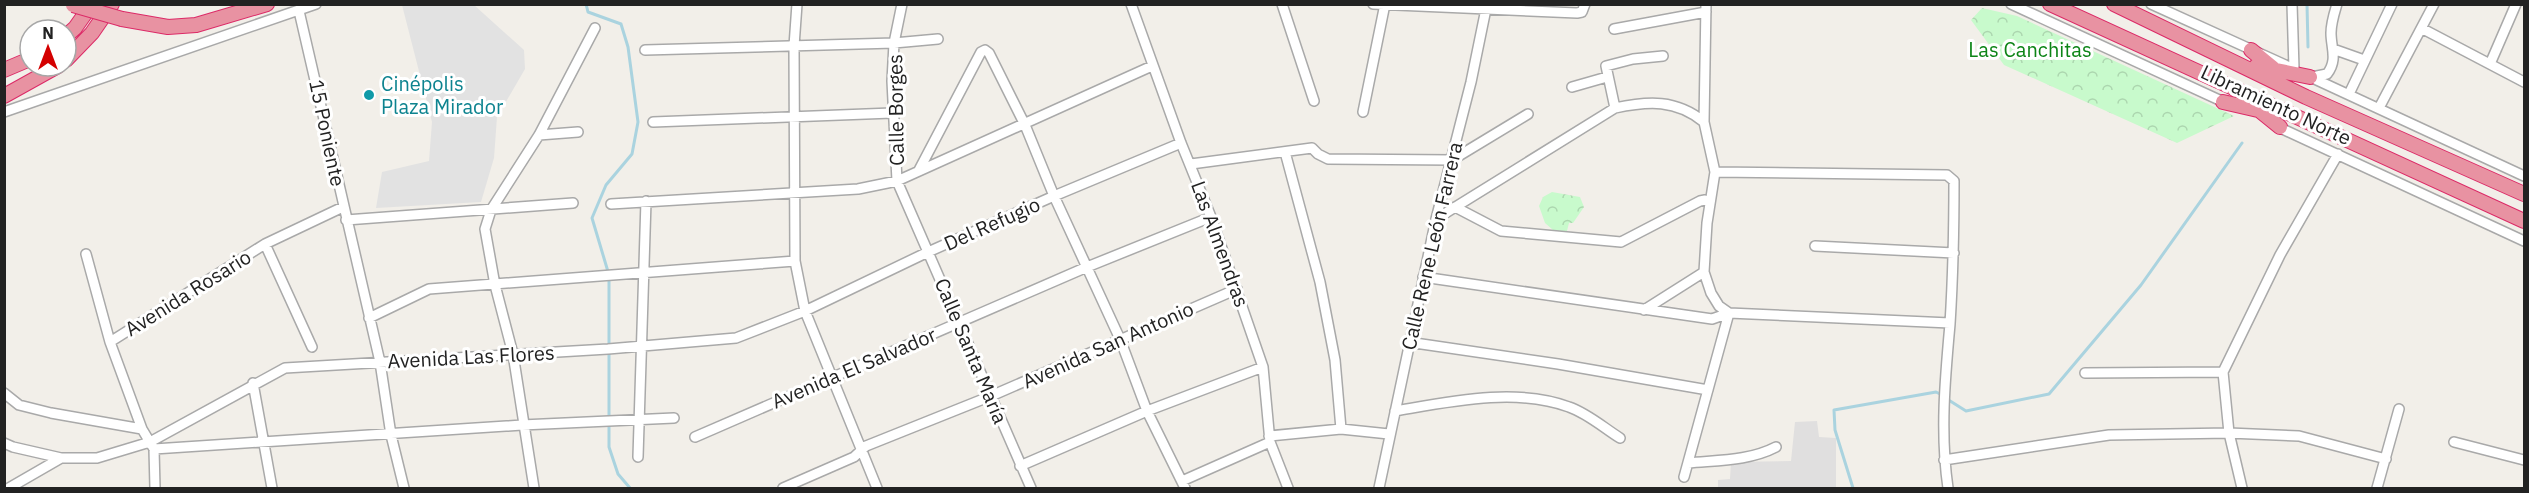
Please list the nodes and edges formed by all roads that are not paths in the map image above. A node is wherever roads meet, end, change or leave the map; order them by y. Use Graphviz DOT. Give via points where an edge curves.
graph roads {
  1 [pos="92,4"];
  2 [pos="112,4"];
  3 [pos="267,4"];
  4 [pos="316,4"];
  5 [pos="797,4"];
  6 [pos="902,4"];
  7 [pos="1131,4"];
  8 [pos="1281,4"];
  9 [pos="1373,4"];
  10 [pos="2011,4"];
  11 [pos="2050,4"];
  12 [pos="2114,4"];
  13 [pos="2151,4"];
  14 [pos="2292,4"];
  15 [pos="2337,4"];
  16 [pos="2392,4"];
  17 [pos="2434,4"];
  18 [pos="2516,4"];
  19 [pos="73,5"];
  20 [pos="1385,5"];
  21 [pos="1487,7"];
  22 [pos="1583,8"];
  23 [pos="1706,8"];
  24 [pos="299,11"];
  25 [pos="78,24"];
  26 [pos="595,28"];
  27 [pos="1614,29"];
  28 [pos="2423,29"];
  29 [pos="938,39"];
  30 [pos="894,43"];
  31 [pos="794,46"];
  32 [pos="78,48"];
  33 [pos="2333,49"];
  34 [pos="645,50"];
  35 [pos="2251,50"];
  36 [pos="1663,56"];
  37 [pos="2364,60"];
  38 [pos="2237,62"];
  39 [pos="18,64"];
  40 [pos="2490,64"];
  41 [pos="1152,66"];
  42 [pos="2294,69"];
  43 [pos="4,70"];
  44 [pos="2277,71"];
  45 [pos="1606,77"];
  46 [pos="2310,77"];
  47 [pos="36,78"];
  48 [pos="2524,82"];
  49 [pos="1572,87"];
  50 [pos="2231,89"];
  51 [pos="2349,94"];
  52 [pos="4,96"];
  53 [pos="2306,97"];
  54 [pos="1314,100"];
  55 [pos="2223,102"];
  56 [pos="1615,108"];
  57 [pos="2379,108"];
  58 [pos="2260,111"];
  59 [pos="4,112"];
  60 [pos="1363,112"];
  61 [pos="892,113"];
  62 [pos="1528,114"];
  63 [pos="795,118"];
  64 [pos="2299,119"];
  65 [pos="653,122"];
  66 [pos="1704,122"];
  67 [pos="1025,125"];
  68 [pos="2280,128"];
  69 [pos="578,132"];
  70 [pos="538,135"];
  71 [pos="1181,143"];
  72 [pos="1285,152"];
  73 [pos="2338,154"];
  74 [pos="1452,160"];
  75 [pos="1191,164"];
  76 [pos="919,170"];
  77 [pos="1715,172"];
  78 [pos="2524,176"];
  79 [pos="897,181"];
  80 [pos="795,194"];
  81 [pos="2524,194"];
  82 [pos="1054,196"];
  83 [pos="646,201"];
  84 [pos="573,203"];
  85 [pos="1710,203"];
  86 [pos="611,204"];
  87 [pos="343,207"];
  88 [pos="1455,207"];
  89 [pos="491,210"];
  90 [pos="1211,217"];
  91 [pos="1436,219"];
  92 [pos="346,220"];
  93 [pos="2524,221"];
  94 [pos="2524,241"];
  95 [pos="265,244"];
  96 [pos="1815,246"];
  97 [pos="928,252"];
  98 [pos="1954,253"];
  99 [pos="86,254"];
  100 [pos="795,261"];
  101 [pos="1087,267"];
  102 [pos="644,272"];
  103 [pos="1704,272"];
  104 [pos="1423,277"];
  105 [pos="495,285"];
  106 [pos="1237,290"];
  107 [pos="805,310"];
  108 [pos="1644,310"];
  109 [pos="1729,313"];
  110 [pos="369,318"];
  111 [pos="960,323"];
  112 [pos="1950,323"];
  113 [pos="1120,339"];
  114 [pos="110,342"];
  115 [pos="1408,342"];
  116 [pos="641,346"];
  117 [pos="312,347"];
  118 [pos="513,354"];
  119 [pos="380,362"];
  120 [pos="1263,367"];
  121 [pos="2223,372"];
  122 [pos="2085,373"];
  123 [pos="832,376"];
  124 [pos="254,384"];
  125 [pos="1708,390"];
  126 [pos="4,393"];
  127 [pos="991,396"];
  128 [pos="2399,409"];
  129 [pos="1147,411"];
  130 [pos="1395,411"];
  131 [pos="674,418"];
  132 [pos="638,419"];
  133 [pos="522,425"];
  134 [pos="142,429"];
  135 [pos="1341,429"];
  136 [pos="2229,433"];
  137 [pos="1389,434"];
  138 [pos="391,435"];
  139 [pos="695,437"];
  140 [pos="1620,438"];
  141 [pos="1270,439"];
  142 [pos="2454,442"];
  143 [pos="4,443"];
  144 [pos="263,444"];
  145 [pos="152,446"];
  146 [pos="1776,447"];
  147 [pos="861,450"];
  148 [pos="638,457"];
  149 [pos="61,458"];
  150 [pos="2386,459"];
  151 [pos="1944,460"];
  152 [pos="2524,460"];
  153 [pos="1688,463"];
  154 [pos="1020,466"];
  155 [pos="1684,477"];
  156 [pos="1184,485"];
  157 [pos="9,489"];
  158 [pos="155,489"];
  159 [pos="272,489"];
  160 [pos="404,489"];
  161 [pos="534,489"];
  162 [pos="783,489"];
  163 [pos="877,489"];
  164 [pos="1030,489"];
  165 [pos="1288,489"];
  166 [pos="1379,489"];
  167 [pos="1948,489"];
  168 [pos="2242,489"];
  169 [pos="2377,489"];
  1 -- 25 [label="highway"];
  2 -- 32 [label="highway"];
  3 -- 19 [label="highway, bridge" via="196,25 168,27"];
  4 -- 24 [label="street"];
  5 -- 31 [label="street"];
  6 -- 30 [label="street, Calle Borges"];
  7 -- 41 [label="street, Las Almendras"];
  8 -- 54 [label="street"];
  9 -- 20 [label="street"];
  10 -- 55 [label="street, Libramiento Norte"];
  11 -- 50 [label="highway"];
  12 -- 38 [label="highway"];
  13 -- 35 [label="street"];
  14 -- 42 [label="street"];
  15 -- 33 [label="street" via="2331,29"];
  16 -- 37 [label="street"];
  17 -- 28 [label="street"];
  18 -- 40 [label="street"];
  20 -- 21 [label="street"];
  20 -- 60 [label="street"];
  21 -- 22 [label="street"];
  21 -- 74 [label="street, Calle Rene León Farrera"];
  23 -- 27 [label="street"];
  23 -- 66 [label="street"];
  24 -- 59 [label="street"];
  24 -- 87 [label="street, 15 Poniente"];
  26 -- 70 [label="street"];
  28 -- 40 [label="street"];
  28 -- 57 [label="street"];
  29 -- 30 [label="street"];
  30 -- 31 [label="street"];
  30 -- 61 [label="street, Calle Borges"];
  31 -- 34 [label="street"];
  31 -- 63 [label="street"];
  33 -- 37 [label="street"];
  33 -- 46 [label="street" via="2331,69"];
  35 -- 42 [label="street"];
  35 -- 44 [label="highway"];
  36 -- 45 [label="street" via="1606,66"];
  37 -- 51 [label="street"];
  38 -- 44 [label="highway"];
  38 -- 53 [label="highway, Libramiento Norte"];
  39 -- 43 [label="highway"];
  40 -- 48 [label="street"];
  41 -- 67 [label="street"];
  41 -- 71 [label="street, Las Almendras"];
  42 -- 46 [label="street"];
  44 -- 46 [label="highway"];
  44 -- 53 [label="highway"];
  45 -- 49 [label="street"];
  45 -- 56 [label="street"];
  46 -- 51 [label="street"];
  47 -- 52 [label="highway"];
  50 -- 58 [label="highway"];
  50 -- 64 [label="highway"];
  51 -- 57 [label="street"];
  53 -- 81 [label="highway, Libramiento Norte"];
  55 -- 58 [label="highway"];
  55 -- 68 [label="street, Libramiento Norte"];
  56 -- 66 [label="street" via="1644,102 1669,104"];
  56 -- 88 [label="street"];
  57 -- 78 [label="street"];
  58 -- 64 [label="highway"];
  58 -- 68 [label="highway"];
  61 -- 63 [label="street"];
  61 -- 79 [label="street, Calle Borges"];
  62 -- 74 [label="street"];
  63 -- 65 [label="street"];
  63 -- 80 [label="street"];
  64 -- 93 [label="highway"];
  66 -- 77 [label="street"];
  67 -- 76 [label="street"];
  67 -- 76 [label="street" via="985,50"];
  67 -- 82 [label="street"];
  68 -- 73 [label="street, Libramiento Norte"];
  69 -- 70 [label="street"];
  70 -- 89 [label="street"];
  71 -- 75 [label="street, Las Almendras"];
  71 -- 82 [label="street, Del Refugio"];
  72 -- 74 [label="street" via="1312,148 1328,159"];
  72 -- 75 [label="street"];
  72 -- 135 [label="street" via="1320,282 1335,360"];
  73 -- 94 [label="street, Libramiento Norte"];
  73 -- 121 [label="street" via="2280,255"];
  74 -- 91 [label="street, Calle Rene León Farrera"];
  75 -- 90 [label="street, Las Almendras"];
  76 -- 79 [label="street"];
  77 -- 85 [label="street"];
  77 -- 98 [label="street" via="1947,175 1954,182"];
  79 -- 80 [label="street" via="858,189"];
  79 -- 97 [label="street, Calle Santa María"];
  80 -- 83 [label="street"];
  80 -- 100 [label="street"];
  82 -- 97 [label="street, Del Refugio"];
  82 -- 101 [label="street"];
  83 -- 86 [label="street"];
  83 -- 102 [label="street"];
  84 -- 89 [label="street"];
  85 -- 88 [label="street" via="1700,201 1621,242 1501,231"];
  85 -- 103 [label="street"];
  87 -- 92 [label="street"];
  87 -- 95 [label="street, 15 Poniente"];
  88 -- 91 [label="street"];
  89 -- 92 [label="street"];
  89 -- 105 [label="street" via="485,229"];
  90 -- 101 [label="street, Avenida El Salvador"];
  90 -- 106 [label="street, Las Almendras"];
  91 -- 104 [label="street, Calle Rene León Farrera"];
  92 -- 110 [label="street"];
  95 -- 114 [label="street, Avenida Rosario"];
  95 -- 117 [label="street"];
  96 -- 98 [label="street"];
  97 -- 107 [label="street, Del Refugio"];
  97 -- 111 [label="street, Calle Santa María"];
  98 -- 112 [label="street"];
  99 -- 114 [label="street"];
  100 -- 102 [label="street"];
  100 -- 107 [label="street"];
  101 -- 111 [label="street, Avenida El Salvador"];
  101 -- 113 [label="street"];
  102 -- 105 [label="street"];
  102 -- 116 [label="street"];
  103 -- 108 [label="street"];
  103 -- 109 [label="street" via="1711,294"];
  104 -- 108 [label="street"];
  104 -- 115 [label="street, Calle Rene León Farrera"];
  105 -- 110 [label="street" via="429,289"];
  105 -- 118 [label="street"];
  106 -- 113 [label="street, Avenida San Antonio"];
  106 -- 120 [label="street, Las Almendras"];
  107 -- 116 [label="street, Avenida Las Flores" via="735,339"];
  107 -- 123 [label="street"];
  108 -- 109 [label="street" via="1712,320"];
  109 -- 112 [label="street"];
  109 -- 125 [label="street"];
  110 -- 119 [label="street"];
  111 -- 123 [label="street, Avenida El Salvador"];
  111 -- 127 [label="street, Calle Santa María"];
  112 -- 151 [label="street" via="1943,393"];
  113 -- 127 [label="street, Avenida San Antonio"];
  113 -- 129 [label="street"];
  114 -- 134 [label="street"];
  115 -- 125 [label="street"];
  115 -- 130 [label="street, Calle Rene León Farrera"];
  116 -- 118 [label="street, Avenida Las Flores"];
  116 -- 132 [label="street"];
  118 -- 119 [label="street, Avenida Las Flores"];
  118 -- 133 [label="street"];
  119 -- 124 [label="street, Avenida Las Flores" via="285,368"];
  119 -- 138 [label="street"];
  120 -- 129 [label="street"];
  120 -- 141 [label="street, Las Almendras"];
  121 -- 122 [label="street"];
  121 -- 136 [label="street"];
  123 -- 139 [label="street, Avenida El Salvador"];
  123 -- 147 [label="street"];
  124 -- 144 [label="street"];
  124 -- 145 [label="street, Avenida Las Flores"];
  125 -- 153 [label="street"];
  126 -- 134 [label="street" via="20,405"];
  127 -- 147 [label="street, Avenida San Antonio"];
  127 -- 154 [label="street, Calle Santa María"];
  128 -- 150 [label="street"];
  129 -- 154 [label="street"];
  129 -- 156 [label="street"];
  130 -- 137 [label="street, Calle Rene León Farrera"];
  130 -- 140 [label="street" via="1478,398 1536,400 1571,407"];
  131 -- 132 [label="street"];
  132 -- 133 [label="street"];
  132 -- 148 [label="street"];
  133 -- 138 [label="street"];
  133 -- 161 [label="street"];
  134 -- 145 [label="street"];
  135 -- 137 [label="street"];
  135 -- 141 [label="street"];
  136 -- 150 [label="street" via="2299,436"];
  136 -- 151 [label="street" via="2109,435"];
  136 -- 168 [label="street"];
  137 -- 166 [label="street, Calle Rene León Farrera"];
  138 -- 144 [label="street"];
  138 -- 160 [label="street"];
  141 -- 156 [label="street"];
  141 -- 165 [label="street, Las Almendras"];
  142 -- 152 [label="street"];
  143 -- 149 [label="street"];
  144 -- 145 [label="street"];
  144 -- 159 [label="street"];
  145 -- 149 [label="street" via="97,458"];
  145 -- 158 [label="street"];
  146 -- 153 [label="street" via="1744,458"];
  147 -- 162 [label="street, Avenida San Antonio" via="854,457"];
  147 -- 163 [label="street"];
  149 -- 157 [label="street"];
  150 -- 169 [label="street"];
  151 -- 167 [label="street"];
  153 -- 155 [label="street"];
  154 -- 164 [label="street, Calle Santa María"];
}
